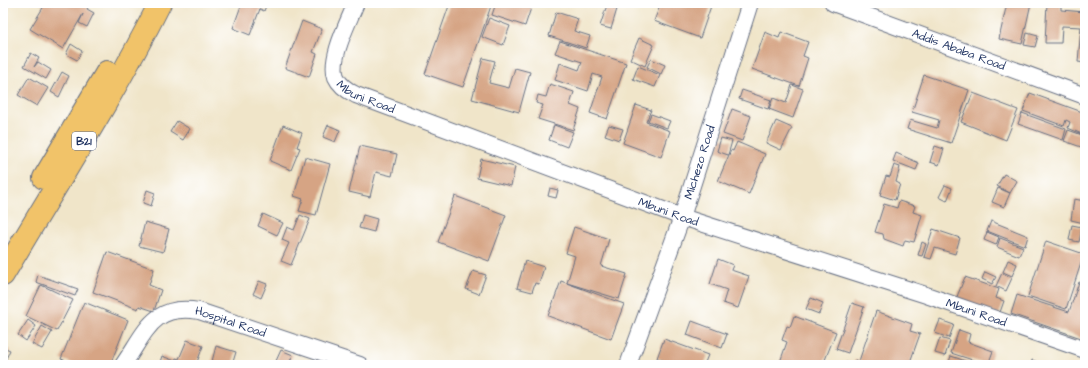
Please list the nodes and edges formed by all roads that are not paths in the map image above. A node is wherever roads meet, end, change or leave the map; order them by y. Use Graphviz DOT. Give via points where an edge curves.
graph roads {
  1 [pos="144,3"];
  2 [pos="160,3"];
  3 [pos="356,3"];
  4 [pos="750,3"];
  5 [pos="833,3"];
  6 [pos="1085,96"];
  7 [pos="682,217"];
  8 [pos="3,246"];
  9 [pos="3,275"];
  10 [pos="1085,350"];
  11 [pos="123,365"];
  12 [pos="360,365"];
  13 [pos="628,365"];
  1 -- 8 [label="highway, B21" via="111,66"];
  2 -- 9 [label="highway, B21" via="84,141"];
  3 -- 7 [label="street, Mbuni Road" via="334,66 336,78 344,88 356,95"];
  4 -- 7 [label="street, Michezo Road"];
  5 -- 6 [label="street, Addis Ababa Road"];
  7 -- 10 [label="street, Mbuni Road" via="926,295"];
  7 -- 13 [label="street, Michezo Road"];
  11 -- 12 [label="street, Hospital Road" via="150,326 162,314 184,308"];
}
